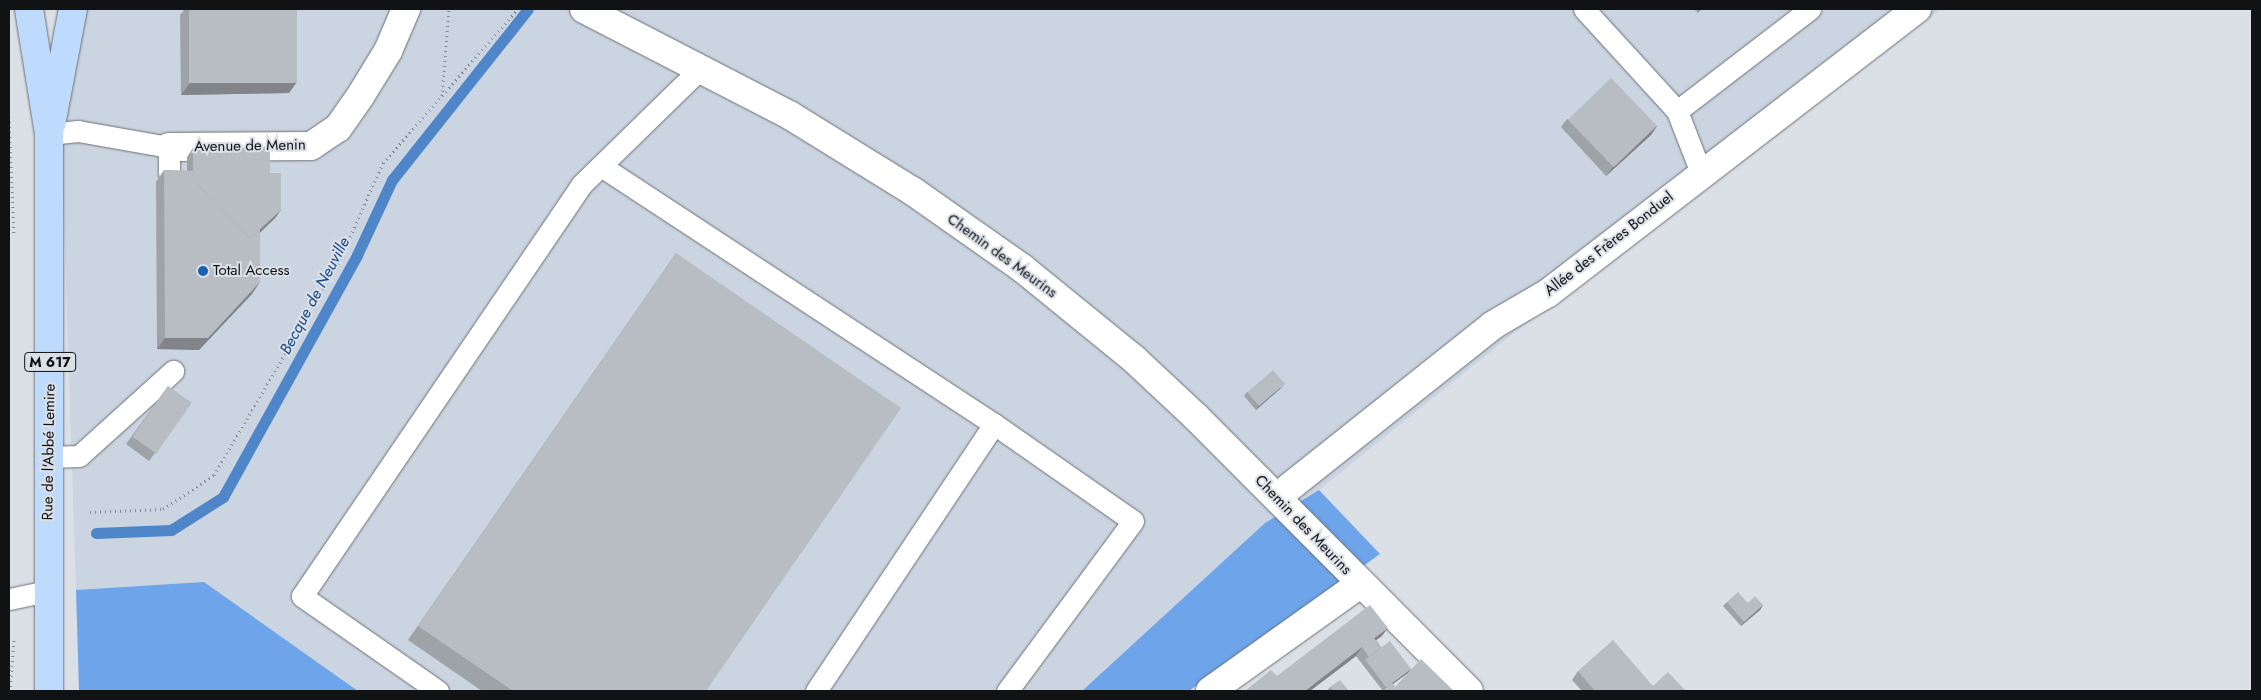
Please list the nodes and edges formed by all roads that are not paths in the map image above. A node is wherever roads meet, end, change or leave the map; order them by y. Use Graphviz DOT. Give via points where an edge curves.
graph roads {
  1 [pos="29,9"];
  2 [pos="73,9"];
  3 [pos="406,9"];
  4 [pos="584,9"];
  5 [pos="1584,9"];
  6 [pos="1810,9"];
  7 [pos="1917,9"];
  8 [pos="702,67"];
  9 [pos="1677,111"];
  10 [pos="48,134"];
  11 [pos="169,160"];
  12 [pos="600,166"];
  13 [pos="1701,173"];
  14 [pos="173,371"];
  15 [pos="994,424"];
  16 [pos="50,457"];
  17 [pos="1277,497"];
  18 [pos="1360,584"];
  19 [pos="46,591"];
  20 [pos="9,599"];
  21 [pos="35,691"];
  22 [pos="49,691"];
  23 [pos="438,691"];
  24 [pos="816,691"];
  25 [pos="1007,691"];
  26 [pos="1210,691"];
  27 [pos="1469,691"];
  1 -- 10 [label="main road, Rue de l'Abbé Lemire / M 617"];
  2 -- 10 [label="main road, Rue de l'Abbé Lemire / M 617"];
  3 -- 11 [label="street, Avenue de Menin" via="388,50 361,95 338,128 311,146"];
  4 -- 8 [label="street, Chemin des Meurins"];
  5 -- 9 [label="lane"];
  6 -- 9 [label="lane"];
  7 -- 13 [label="street, Allée des Frères Bonduel"];
  8 -- 12 [label="lane"];
  8 -- 17 [label="street, Chemin des Meurins" via="870,164 1022,268 1134,359"];
  9 -- 13 [label="lane"];
  10 -- 11 [label="lane" via="78,131"];
  10 -- 16 [label="main road, Rue de l'Abbé Lemire / M 617"];
  12 -- 15 [label="lane"];
  12 -- 23 [label="lane" via="581,185 302,596"];
  13 -- 17 [label="street, Allée des Frères Bonduel" via="1548,292 1493,325"];
  14 -- 16 [label="lane" via="79,456"];
  15 -- 24 [label="lane"];
  15 -- 25 [label="lane" via="1133,521"];
  16 -- 19 [label="main road, Rue de l'Abbé Lemire / M 617"];
  17 -- 18 [label="street, Chemin des Meurins"];
  18 -- 26 [label="street, Chemin des Meurins"];
  18 -- 27 [label="street, Chemin des Meurins"];
  19 -- 20 [label="lane"];
  19 -- 21 [label="main road, Rue de l'Abbé Lemire / M 617"];
  19 -- 22 [label="main road, Rue de l'Abbé Lemire / M 617"];
}
